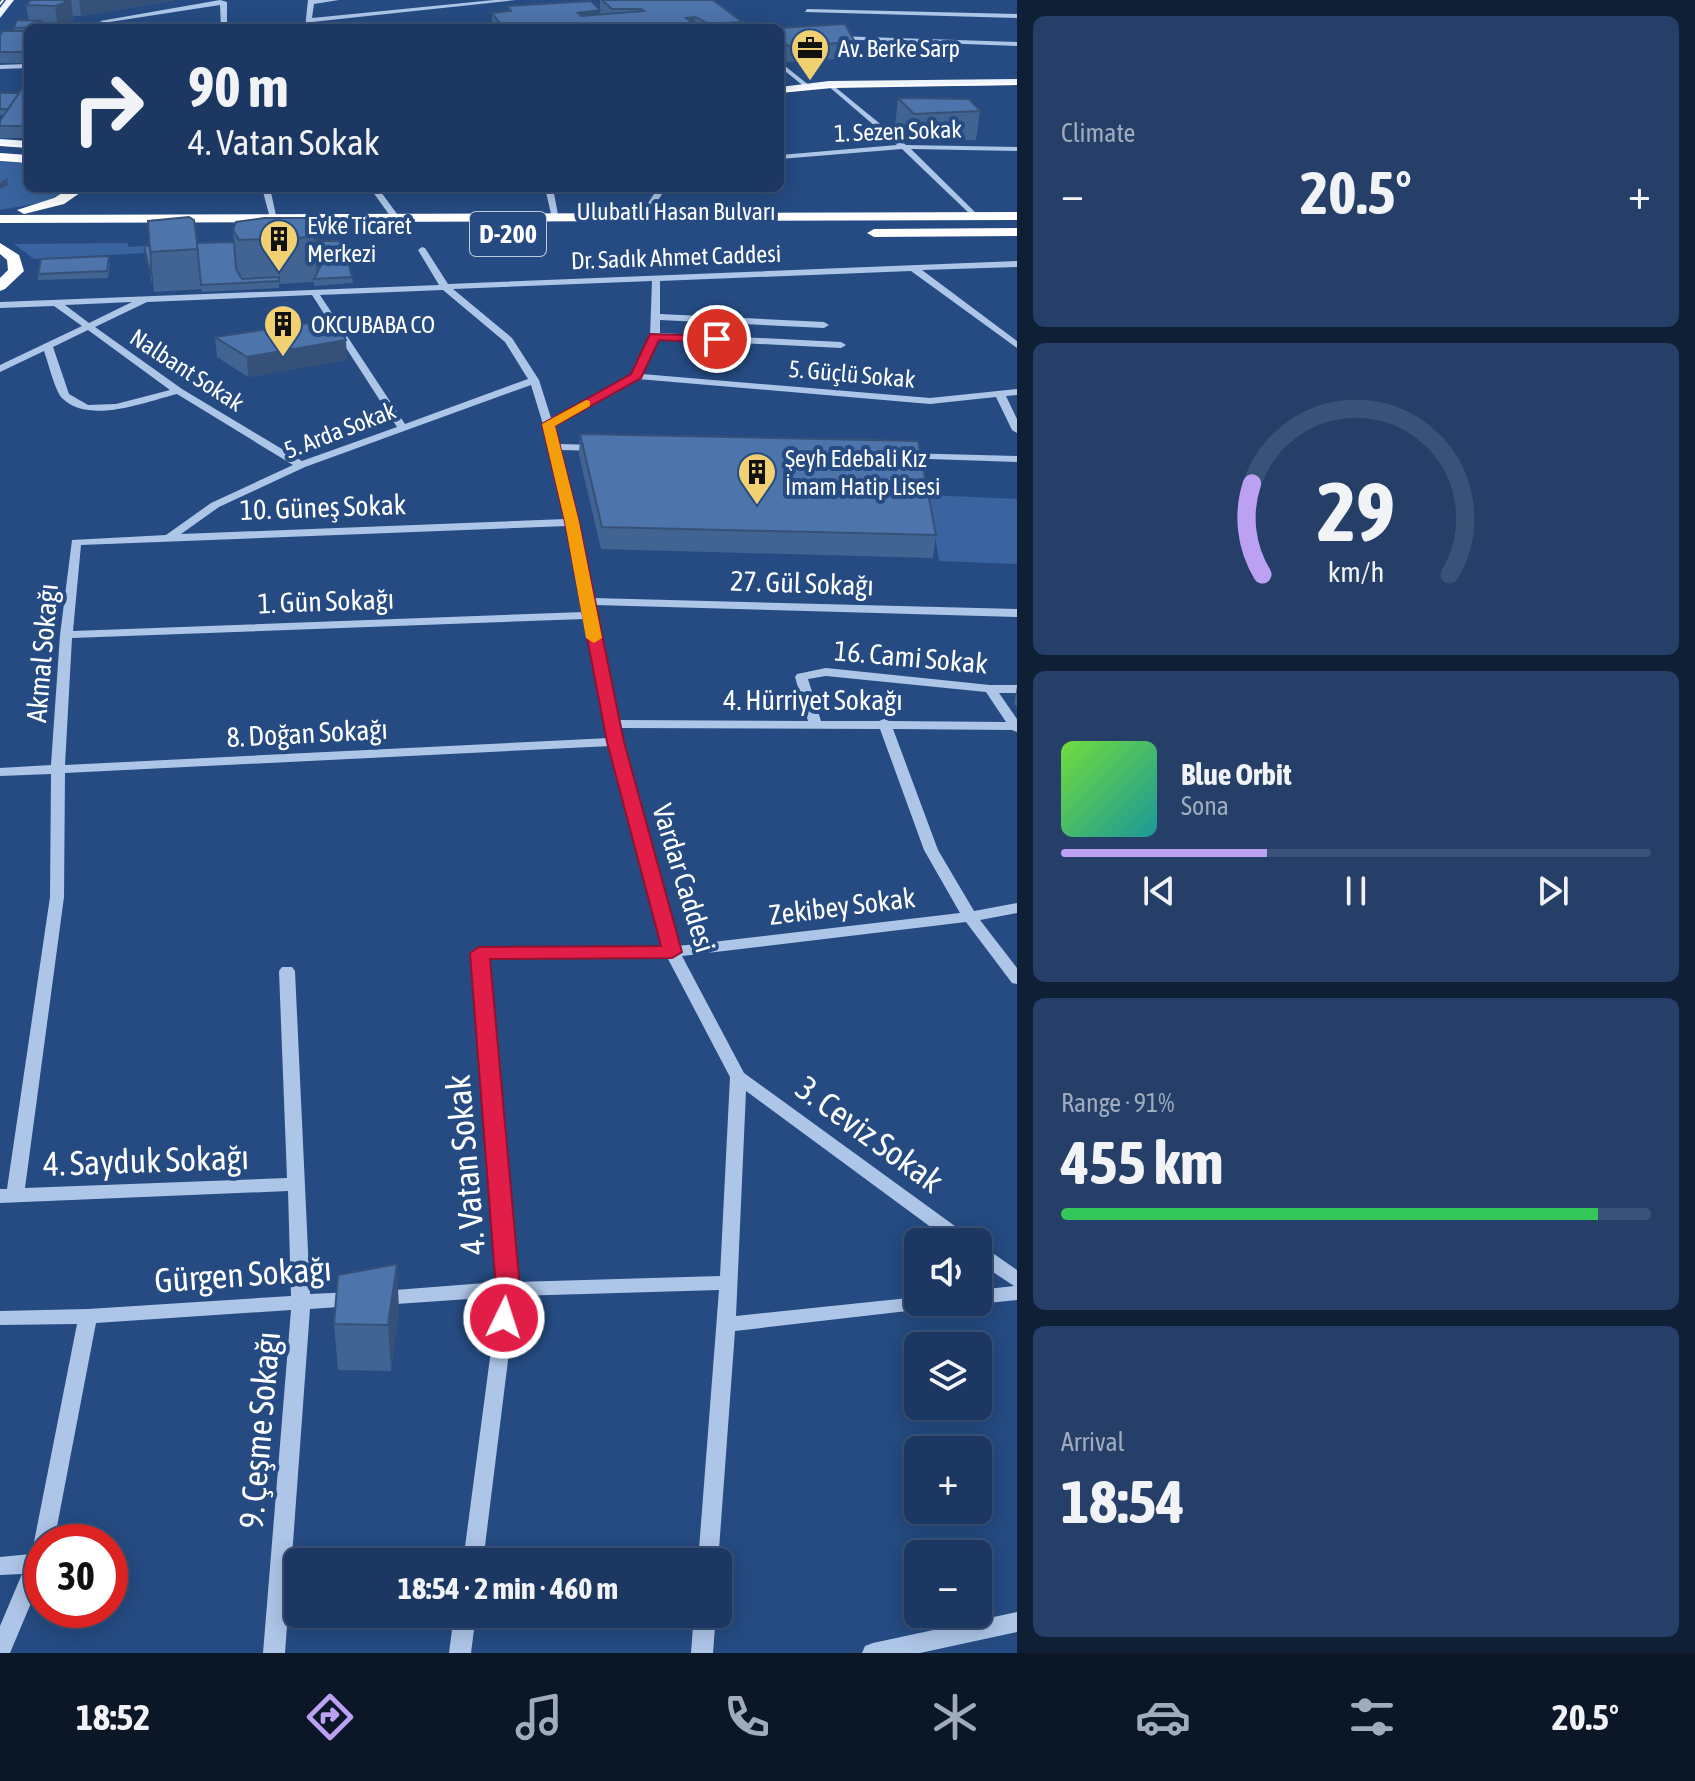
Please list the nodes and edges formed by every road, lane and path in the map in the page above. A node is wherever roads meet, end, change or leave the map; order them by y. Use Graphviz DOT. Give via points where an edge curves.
graph roads {
  1 [pos="10,0"];
  2 [pos="336,0"];
  3 [pos="513,0"];
  4 [pos="806,0"];
  5 [pos="224,1"];
  6 [pos="312,1"];
  7 [pos="433,8"];
  8 [pos="807,11"];
  9 [pos="0,15"];
  10 [pos="1017,16"];
  11 [pos="103,21"];
  12 [pos="224,24"];
  13 [pos="308,24"];
  14 [pos="448,24"];
  15 [pos="808,24"];
  16 [pos="825,38"];
  17 [pos="1017,44"];
  18 [pos="24,66"];
  19 [pos="0,67"];
  20 [pos="784,67"];
  21 [pos="1017,82"];
  22 [pos="829,84"];
  23 [pos="808,87"];
  24 [pos="784,90"];
  25 [pos="0,142"];
  26 [pos="24,144"];
  27 [pos="904,147"];
  28 [pos="1017,149"];
  29 [pos="0,156"];
  30 [pos="24,156"];
  31 [pos="784,157"];
  32 [pos="74,192"];
  33 [pos="267,192"];
  34 [pos="377,192"];
  35 [pos="550,192"];
  36 [pos="659,192"];
  37 [pos="0,213"];
  38 [pos="973,215"];
  39 [pos="1017,216"];
  40 [pos="274,218"];
  41 [pos="396,218"];
  42 [pos="556,218"];
  43 [pos="642,218"];
  44 [pos="0,219"];
  45 [pos="1017,232"];
  46 [pos="858,233"];
  47 [pos="320,234"];
  48 [pos="136,235"];
  49 [pos="0,247"];
  50 [pos="422,250"];
  51 [pos="1017,264"];
  52 [pos="913,268"];
  53 [pos="656,278"];
  54 [pos="0,286"];
  55 [pos="445,287"];
  56 [pos="314,292"];
  57 [pos="152,297"];
  58 [pos="55,302"];
  59 [pos="0,305"];
  60 [pos="655,317"];
  61 [pos="824,325"];
  62 [pos="86,327"];
  63 [pos="655,336"];
  64 [pos="47,345"];
  65 [pos="841,345"];
  66 [pos="1017,345"];
  67 [pos="0,369"];
  68 [pos="636,376"];
  69 [pos="534,380"];
  70 [pos="178,391"];
  71 [pos="1017,392"];
  72 [pos="1000,394"];
  73 [pos="548,424"];
  74 [pos="402,427"];
  75 [pos="1017,430"];
  76 [pos="555,447"];
  77 [pos="619,449"];
  78 [pos="890,456"];
  79 [pos="1017,459"];
  80 [pos="301,465"];
  81 [pos="572,522"];
  82 [pos="169,537"];
  83 [pos="76,542"];
  84 [pos="586,601"];
  85 [pos="1017,613"];
  86 [pos="589,615"];
  87 [pos="66,635"];
  88 [pos="990,689"];
  89 [pos="1017,689"];
  90 [pos="815,723"];
  91 [pos="884,723"];
  92 [pos="612,724"];
  93 [pos="1016,727"];
  94 [pos="616,742"];
  95 [pos="58,769"];
  96 [pos="0,772"];
  97 [pos="1017,908"];
  98 [pos="970,917"];
  99 [pos="672,952"];
  100 [pos="287,971"];
  101 [pos="1017,979"];
  102 [pos="738,1077"];
  103 [pos="294,1184"];
  104 [pos="7,1196"];
  105 [pos="945,1228"];
  106 [pos="992,1262"];
  107 [pos="1017,1280"];
  108 [pos="729,1283"];
  109 [pos="508,1289"];
  110 [pos="1017,1293"];
  111 [pos="992,1296"];
  112 [pos="301,1303"];
  113 [pos="904,1305"];
  114 [pos="88,1316"];
  115 [pos="0,1318"];
  116 [pos="725,1325"];
  117 [pos="47,1524"];
  118 [pos="475,1548"];
  119 [pos="709,1548"];
  120 [pos="24,1558"];
  121 [pos="0,1566"];
  122 [pos="24,1595"];
  123 [pos="1017,1622"];
  124 [pos="463,1628"];
  125 [pos="704,1628"];
  126 [pos="0,1652"];
  127 [pos="274,1653"];
  128 [pos="460,1653"];
  129 [pos="702,1653"];
  130 [pos="873,1653"];
  1 -- 9 [label="main road"];
  2 -- 6 [label="street"];
  3 -- 7 [label="street"];
  4 -- 8 [label="street"];
  5 -- 11 [label="street"];
  5 -- 12 [label="street"];
  6 -- 13 [label="street"];
  7 -- 13 [label="street"];
  7 -- 14 [label="street"];
  8 -- 10 [label="street"];
  8 -- 15 [label="street"];
  16 -- 17 [label="street"];
  18 -- 19 [label="street"];
  20 -- 23 [label="street"];
  21 -- 22 [label="main road"];
  22 -- 23 [label="main road"];
  22 -- 27 [label="street"];
  23 -- 24 [label="main road"];
  25 -- 26 [label="main road"];
  27 -- 28 [label="street, 1. Sezen Sokak"];
  27 -- 31 [label="street, 1. Sezen Sokak"];
  27 -- 38 [label="street"];
  29 -- 30 [label="highway"];
  32 -- 37 [label="highway" via="59,201"];
  33 -- 40 [label="street"];
  34 -- 41 [label="street"];
  35 -- 42 [label="street"];
  36 -- 43 [label="street"];
  38 -- 39 [label="highway, Ulubatlı Hasan Bulvarı / D-200"];
  38 -- 43 [label="highway, Ulubatlı Hasan Bulvarı / D-200"];
  40 -- 41 [label="highway, Ulubatlı Hasan Bulvarı / D-200"];
  40 -- 44 [label="highway, Ulubatlı Hasan Bulvarı / D-200"];
  41 -- 42 [label="highway, Ulubatlı Hasan Bulvarı / D-200"];
  42 -- 43 [label="highway, Ulubatlı Hasan Bulvarı / D-200"];
  45 -- 46 [label="highway"];
  47 -- 48 [label="highway"];
  49 -- 54 [label="highway" via="14,258 16,271"];
  50 -- 55 [label="street, Vardar Caddesi"];
  51 -- 52 [label="street, Dr. Sadık Ahmet Caddesi"];
  52 -- 53 [label="street, Dr. Sadık Ahmet Caddesi"];
  52 -- 66 [label="street"];
  53 -- 55 [label="street, Dr. Sadık Ahmet Caddesi"];
  53 -- 60 [label="street"];
  55 -- 56 [label="street, Dr. Sadık Ahmet Caddesi"];
  55 -- 69 [label="street, Vardar Caddesi" via="509,340"];
  56 -- 57 [label="street, Dr. Sadık Ahmet Caddesi"];
  56 -- 74 [label="street"];
  57 -- 58 [label="street, Dr. Sadık Ahmet Caddesi"];
  57 -- 62 [label="street"];
  58 -- 59 [label="street, Dr. Sadık Ahmet Caddesi"];
  58 -- 62 [label="street, Nalbant Sokak"];
  60 -- 61 [label="street"];
  60 -- 63 [label="street"];
  62 -- 64 [label="street"];
  62 -- 70 [label="street, Nalbant Sokak"];
  63 -- 65 [label="street"];
  63 -- 68 [label="street"];
  64 -- 67 [label="street"];
  64 -- 70 [label="street" via="65,396 86,408 116,407"];
  68 -- 72 [label="street, 5. Güçlü Sokak" via="930,401"];
  68 -- 73 [label="street"];
  69 -- 73 [label="street, Vardar Caddesi"];
  69 -- 74 [label="street, 5. Arda Sokak"];
  70 -- 80 [label="street, Nalbant Sokak"];
  71 -- 72 [label="street, 5. Güçlü Sokak"];
  72 -- 75 [label="street"];
  73 -- 76 [label="street, Vardar Caddesi"];
  74 -- 80 [label="street, 5. Arda Sokak"];
  76 -- 77 [label="street"];
  76 -- 81 [label="street, Vardar Caddesi"];
  78 -- 79 [label="street"];
  80 -- 82 [label="street, 5. Arda Sokak" via="215,505"];
  81 -- 82 [label="street, 10. Güneş Sokak"];
  81 -- 84 [label="street, Vardar Caddesi"];
  82 -- 83 [label="street, 10. Güneş Sokak"];
  83 -- 87 [label="street, Akmal Sokağı"];
  84 -- 85 [label="street, 27. Gül Sokağı"];
  84 -- 86 [label="street, Vardar Caddesi"];
  86 -- 87 [label="street, 1. Gün Sokağı"];
  86 -- 92 [label="street, Vardar Caddesi"];
  87 -- 95 [label="street, Akmal Sokağı"];
  88 -- 89 [label="street, 16. Cami Sokak"];
  88 -- 90 [label="street, 16. Cami Sokak" via="826,672 801,677"];
  88 -- 93 [label="street"];
  90 -- 91 [label="street, 4. Hürriyet Sokağı"];
  90 -- 92 [label="street, 4. Hürriyet Sokağı"];
  91 -- 93 [label="street, 4. Hürriyet Sokağı"];
  91 -- 98 [label="street" via="931,850"];
  92 -- 94 [label="street, Vardar Caddesi"];
  94 -- 95 [label="street, 8. Doğan Sokağı"];
  94 -- 99 [label="street, Vardar Caddesi"];
  95 -- 96 [label="street, 8. Doğan Sokağı"];
  95 -- 104 [label="street, Akmal Sokağı" via="57,897"];
  97 -- 98 [label="street, Zekibey Sokak"];
  98 -- 99 [label="street, Zekibey Sokak"];
  98 -- 101 [label="street"];
  99 -- 102 [label="street, Vardar Caddesi"];
  99 -- 109 [label="street, 4. Vatan Sokak" via="479,953"];
  100 -- 103 [label="street, 9. Çeşme Sokağı"];
  102 -- 105 [label="street, 3. Ceviz Sokak"];
  102 -- 108 [label="street"];
  103 -- 104 [label="street, 4. Sayduk Sokağı"];
  103 -- 112 [label="street, 9. Çeşme Sokağı"];
  106 -- 107 [label="street"];
  108 -- 109 [label="street, Gürgen Sokağı"];
  108 -- 116 [label="street"];
  109 -- 112 [label="street, Gürgen Sokağı"];
  109 -- 118 [label="street, 4. Vatan Sokak"];
  110 -- 111 [label="street"];
  112 -- 114 [label="street, Gürgen Sokağı"];
  112 -- 127 [label="street, 9. Çeşme Sokağı"];
  113 -- 116 [label="street"];
  114 -- 115 [label="street, Gürgen Sokağı"];
  114 -- 117 [label="street"];
  116 -- 119 [label="street"];
  120 -- 121 [label="street"];
  122 -- 126 [label="street"];
  123 -- 130 [label="street"];
  124 -- 128 [label="street"];
  125 -- 129 [label="street"];
}
